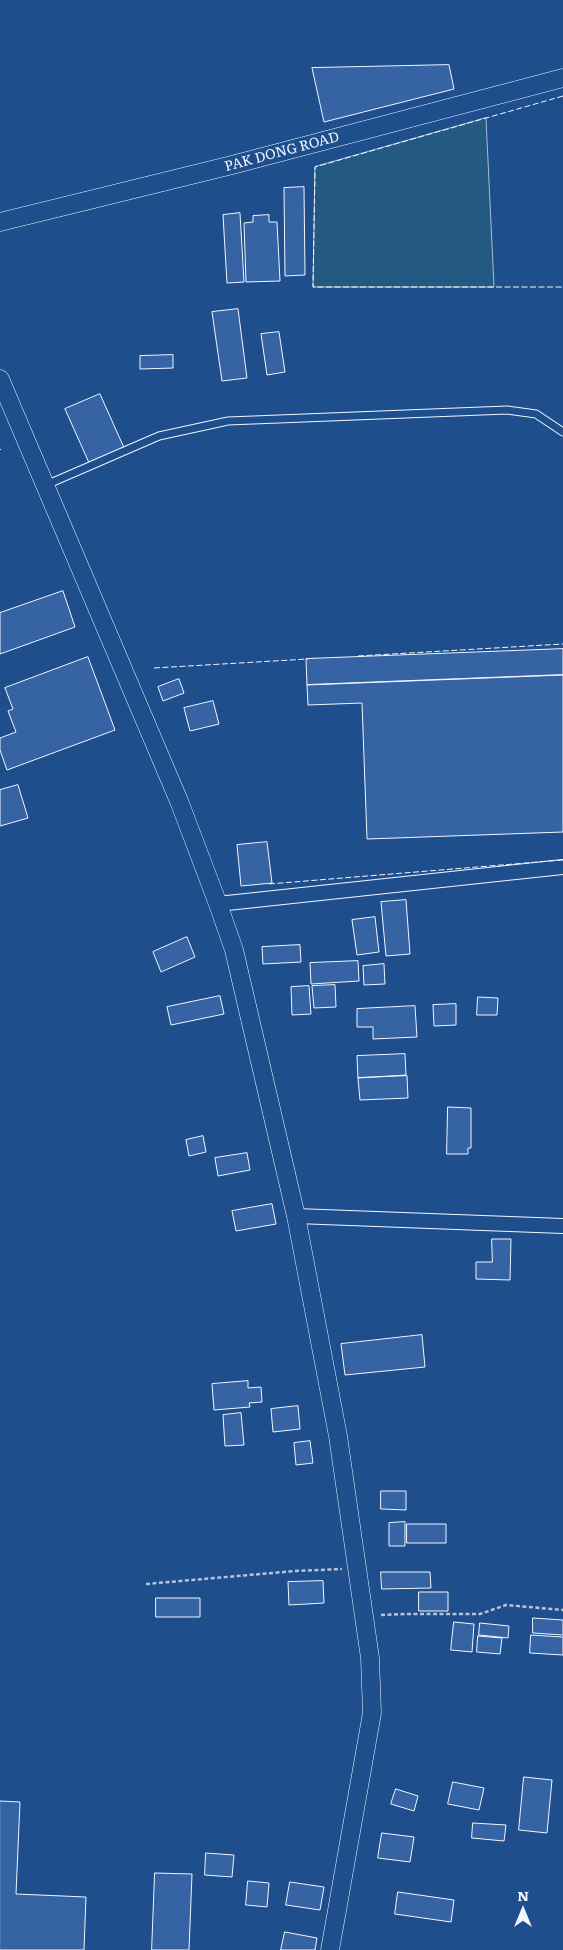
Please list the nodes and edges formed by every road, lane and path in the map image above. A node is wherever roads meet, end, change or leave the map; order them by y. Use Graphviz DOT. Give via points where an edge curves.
graph roads {
  1 [pos="563,78"];
  2 [pos="0,222"];
  3 [pos="0,379"];
  4 [pos="563,432"];
  5 [pos="46,486"];
  6 [pos="563,868"];
  7 [pos="218,904"];
  8 [pos="296,1216"];
  9 [pos="563,1226"];
  10 [pos="357,1568"];
  11 [pos="146,1584"];
  12 [pos="563,1610"];
  13 [pos="364,1617"];
  14 [pos="330,1950"];
  1 -- 2 [label="street, PAK DONG ROAD" via="242,163"];
  3 -- 5 [label="street"];
  4 -- 5 [label="lane" via="536,414 506,410 228,421 159,436"];
  5 -- 7 [label="street" via="179,801"];
  6 -- 7 [label="street"];
  7 -- 8 [label="street" via="234,950"];
  8 -- 9 [label="street"];
  8 -- 10 [label="street" via="338,1436"];
  10 -- 11 [label="path"];
  10 -- 13 [label="street"];
  12 -- 13 [label="path" via="506,1605 480,1614"];
  13 -- 14 [label="street" via="370,1658 372,1713"];
}
